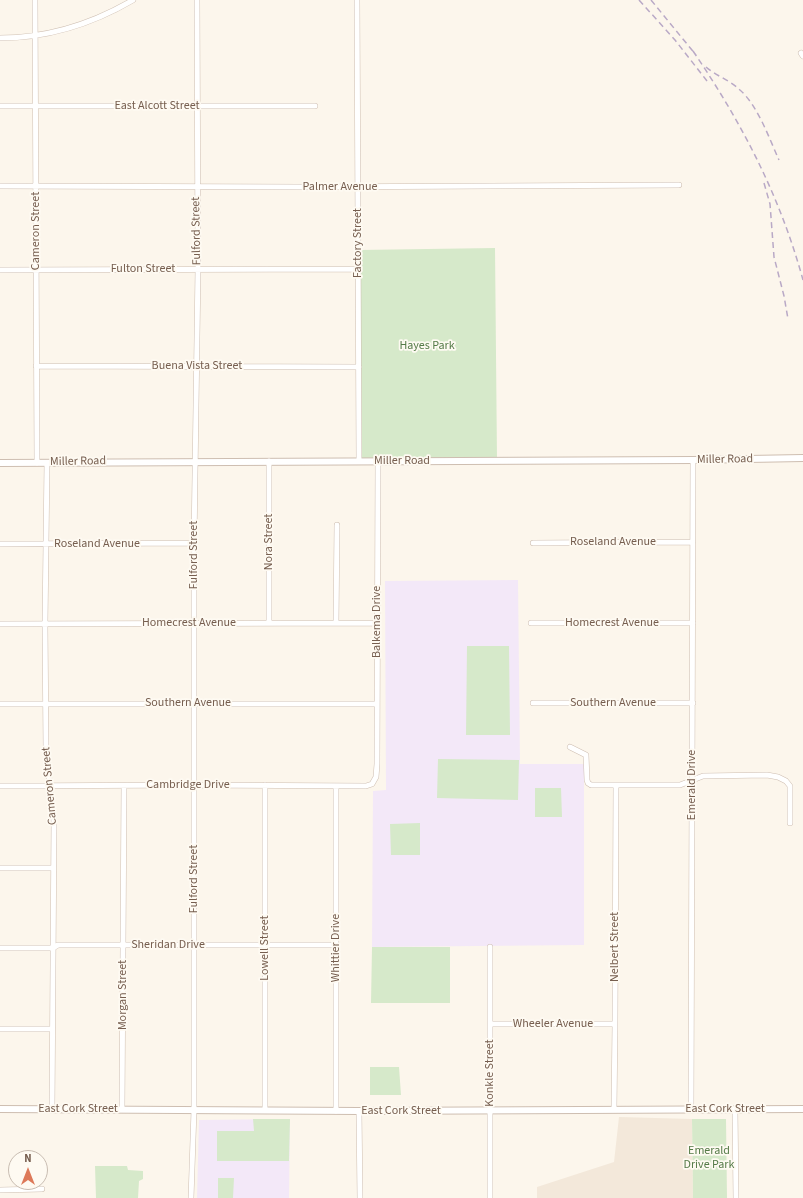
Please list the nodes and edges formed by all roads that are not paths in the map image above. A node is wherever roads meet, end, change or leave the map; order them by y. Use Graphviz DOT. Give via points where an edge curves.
graph roads {
  1 [pos="35,0"];
  2 [pos="133,0"];
  3 [pos="197,0"];
  4 [pos="357,0"];
  5 [pos="35,35"];
  6 [pos="0,38"];
  7 [pos="0,106"];
  8 [pos="36,106"];
  9 [pos="196,106"];
  10 [pos="315,106"];
  11 [pos="679,185"];
  12 [pos="0,186"];
  13 [pos="36,186"];
  14 [pos="358,186"];
  15 [pos="197,187"];
  16 [pos="198,269"];
  17 [pos="359,269"];
  18 [pos="0,270"];
  19 [pos="36,270"];
  20 [pos="36,366"];
  21 [pos="197,366"];
  22 [pos="359,367"];
  23 [pos="803,458"];
  24 [pos="693,460"];
  25 [pos="196,461"];
  26 [pos="269,461"];
  27 [pos="359,461"];
  28 [pos="378,461"];
  29 [pos="0,463"];
  30 [pos="37,463"];
  31 [pos="47,463"];
  32 [pos="337,525"];
  33 [pos="693,542"];
  34 [pos="194,543"];
  35 [pos="533,543"];
  36 [pos="0,544"];
  37 [pos="46,544"];
  38 [pos="194,623"];
  39 [pos="269,623"];
  40 [pos="336,623"];
  41 [pos="377,623"];
  42 [pos="531,623"];
  43 [pos="693,623"];
  44 [pos="0,624"];
  45 [pos="45,624"];
  46 [pos="194,703"];
  47 [pos="533,703"];
  48 [pos="693,703"];
  49 [pos="0,704"];
  50 [pos="45,704"];
  51 [pos="377,704"];
  52 [pos="570,747"];
  53 [pos="692,780"];
  54 [pos="375,782"];
  55 [pos="194,785"];
  56 [pos="264,785"];
  57 [pos="616,785"];
  58 [pos="0,786"];
  59 [pos="49,786"];
  60 [pos="124,786"];
  61 [pos="336,786"];
  62 [pos="790,823"];
  63 [pos="0,868"];
  64 [pos="53,868"];
  65 [pos="123,945"];
  66 [pos="194,945"];
  67 [pos="265,945"];
  68 [pos="336,945"];
  69 [pos="490,947"];
  70 [pos="0,948"];
  71 [pos="53,948"];
  72 [pos="490,1024"];
  73 [pos="615,1024"];
  74 [pos="0,1029"];
  75 [pos="52,1030"];
  76 [pos="0,1109"];
  77 [pos="52,1109"];
  78 [pos="122,1109"];
  79 [pos="614,1109"];
  80 [pos="691,1109"];
  81 [pos="735,1109"];
  82 [pos="803,1109"];
  83 [pos="194,1110"];
  84 [pos="265,1110"];
  85 [pos="336,1110"];
  86 [pos="490,1110"];
  87 [pos="358,1111"];
  88 [pos="191,1198"];
  89 [pos="360,1198"];
  90 [pos="490,1198"];
  91 [pos="736,1198"];
  1 -- 5 [label="street, Cameron Street"];
  2 -- 5 [label="street" via="78,26"];
  3 -- 9 [label="street, Fulford Street"];
  4 -- 14 [label="street, Factory Street"];
  5 -- 6 [label="street"];
  5 -- 8 [label="street, Cameron Street"];
  7 -- 8 [label="street, East Alcott Street"];
  8 -- 9 [label="street, East Alcott Street"];
  8 -- 13 [label="street, Cameron Street"];
  9 -- 10 [label="street, East Alcott Street"];
  9 -- 15 [label="street, Fulford Street"];
  11 -- 14 [label="street, Palmer Avenue"];
  12 -- 13 [label="street, Palmer Avenue"];
  13 -- 15 [label="street, Palmer Avenue"];
  13 -- 19 [label="street, Cameron Street"];
  14 -- 15 [label="street, Palmer Avenue"];
  14 -- 17 [label="street, Factory Street"];
  15 -- 16 [label="street, Fulford Street"];
  16 -- 17 [label="street, Fulton Street"];
  16 -- 19 [label="street, Fulton Street"];
  16 -- 21 [label="street, Fulford Street"];
  17 -- 22 [label="street, Factory Street"];
  18 -- 19 [label="street, Fulton Street"];
  19 -- 20 [label="street, Cameron Street"];
  20 -- 21 [label="street, Buena Vista Street"];
  20 -- 30 [label="street, Cameron Street"];
  21 -- 22 [label="street, Buena Vista Street"];
  21 -- 25 [label="street, Fulford Street"];
  22 -- 27 [label="street, Factory Street"];
  23 -- 24 [label="street, Miller Road"];
  24 -- 28 [label="street, Miller Road"];
  24 -- 33 [label="street, Emerald Drive"];
  25 -- 26 [label="street, Miller Road"];
  25 -- 31 [label="street, Miller Road"];
  25 -- 34 [label="street, Fulford Street"];
  26 -- 27 [label="street, Miller Road"];
  26 -- 39 [label="street, Nora Street"];
  27 -- 28 [label="street, Miller Road"];
  28 -- 41 [label="street, Balkema Drive"];
  29 -- 30 [label="street, Miller Road"];
  30 -- 31 [label="street, Miller Road"];
  31 -- 37 [label="street, Cameron Street"];
  32 -- 40 [label="street"];
  33 -- 35 [label="street, Roseland Avenue"];
  33 -- 43 [label="street, Emerald Drive"];
  34 -- 37 [label="street, Roseland Avenue"];
  34 -- 38 [label="street, Fulford Street"];
  36 -- 37 [label="street, Roseland Avenue"];
  37 -- 45 [label="street, Cameron Street"];
  38 -- 39 [label="street, Homecrest Avenue"];
  38 -- 45 [label="street, Homecrest Avenue"];
  38 -- 46 [label="street, Fulford Street"];
  39 -- 40 [label="street, Homecrest Avenue"];
  40 -- 41 [label="street, Homecrest Avenue"];
  41 -- 51 [label="street, Balkema Drive"];
  42 -- 43 [label="street, Homecrest Avenue"];
  43 -- 48 [label="street, Emerald Drive"];
  44 -- 45 [label="street, Homecrest Avenue"];
  45 -- 50 [label="street, Cameron Street"];
  46 -- 50 [label="street, Southern Avenue"];
  46 -- 51 [label="street, Southern Avenue"];
  46 -- 55 [label="street, Fulford Street"];
  47 -- 48 [label="street, Southern Avenue"];
  48 -- 53 [label="street, Emerald Drive"];
  49 -- 50 [label="street, Southern Avenue"];
  50 -- 59 [label="street, Cameron Street"];
  51 -- 54 [label="street, Balkema Drive"];
  52 -- 57 [label="street" via="586,756 586,780 589,784"];
  53 -- 57 [label="street" via="680,785"];
  53 -- 62 [label="street" via="703,776 730,775 767,775 783,779 790,786"];
  53 -- 80 [label="street, Emerald Drive"];
  54 -- 61 [label="street, Cambridge Drive" via="366,786"];
  55 -- 56 [label="street, Cambridge Drive"];
  55 -- 60 [label="street, Cambridge Drive"];
  55 -- 66 [label="street, Fulford Street"];
  56 -- 61 [label="street, Cambridge Drive"];
  56 -- 67 [label="street, Lowell Street"];
  57 -- 73 [label="street, Nelbert Street"];
  58 -- 59 [label="street, Cambridge Drive"];
  59 -- 60 [label="street, Cambridge Drive"];
  59 -- 64 [label="street, Cameron Street" via="54,822"];
  60 -- 65 [label="street, Morgan Street"];
  61 -- 68 [label="street, Whittier Drive"];
  63 -- 64 [label="street"];
  64 -- 71 [label="street, Cameron Street"];
  65 -- 66 [label="street, Sheridan Drive"];
  65 -- 71 [label="street, Sheridan Drive" via="58,945"];
  65 -- 78 [label="street, Morgan Street"];
  66 -- 67 [label="street, Sheridan Drive"];
  66 -- 83 [label="street, Fulford Street"];
  67 -- 68 [label="street, Sheridan Drive"];
  67 -- 84 [label="street, Lowell Street"];
  68 -- 85 [label="street, Whittier Drive"];
  69 -- 72 [label="street, Konkle Street"];
  70 -- 71 [label="street, Sheridan Drive"];
  71 -- 75 [label="street, Cameron Street"];
  72 -- 73 [label="street, Wheeler Avenue"];
  72 -- 86 [label="street, Konkle Street"];
  73 -- 79 [label="street, Nelbert Street"];
  74 -- 75 [label="street"];
  75 -- 77 [label="street, Cameron Street"];
  76 -- 77 [label="street, East Cork Street"];
  77 -- 78 [label="street, East Cork Street"];
  78 -- 83 [label="street, East Cork Street"];
  79 -- 80 [label="street, East Cork Street"];
  79 -- 86 [label="street, East Cork Street"];
  80 -- 81 [label="street, East Cork Street"];
  81 -- 82 [label="street, East Cork Street"];
  81 -- 91 [label="street"];
  83 -- 84 [label="street, East Cork Street"];
  83 -- 88 [label="street, Fulford Street"];
  84 -- 85 [label="street, East Cork Street"];
  85 -- 87 [label="street, East Cork Street"];
  86 -- 87 [label="street, East Cork Street"];
  86 -- 90 [label="street, Konkle Street"];
  87 -- 89 [label="street"];
}
